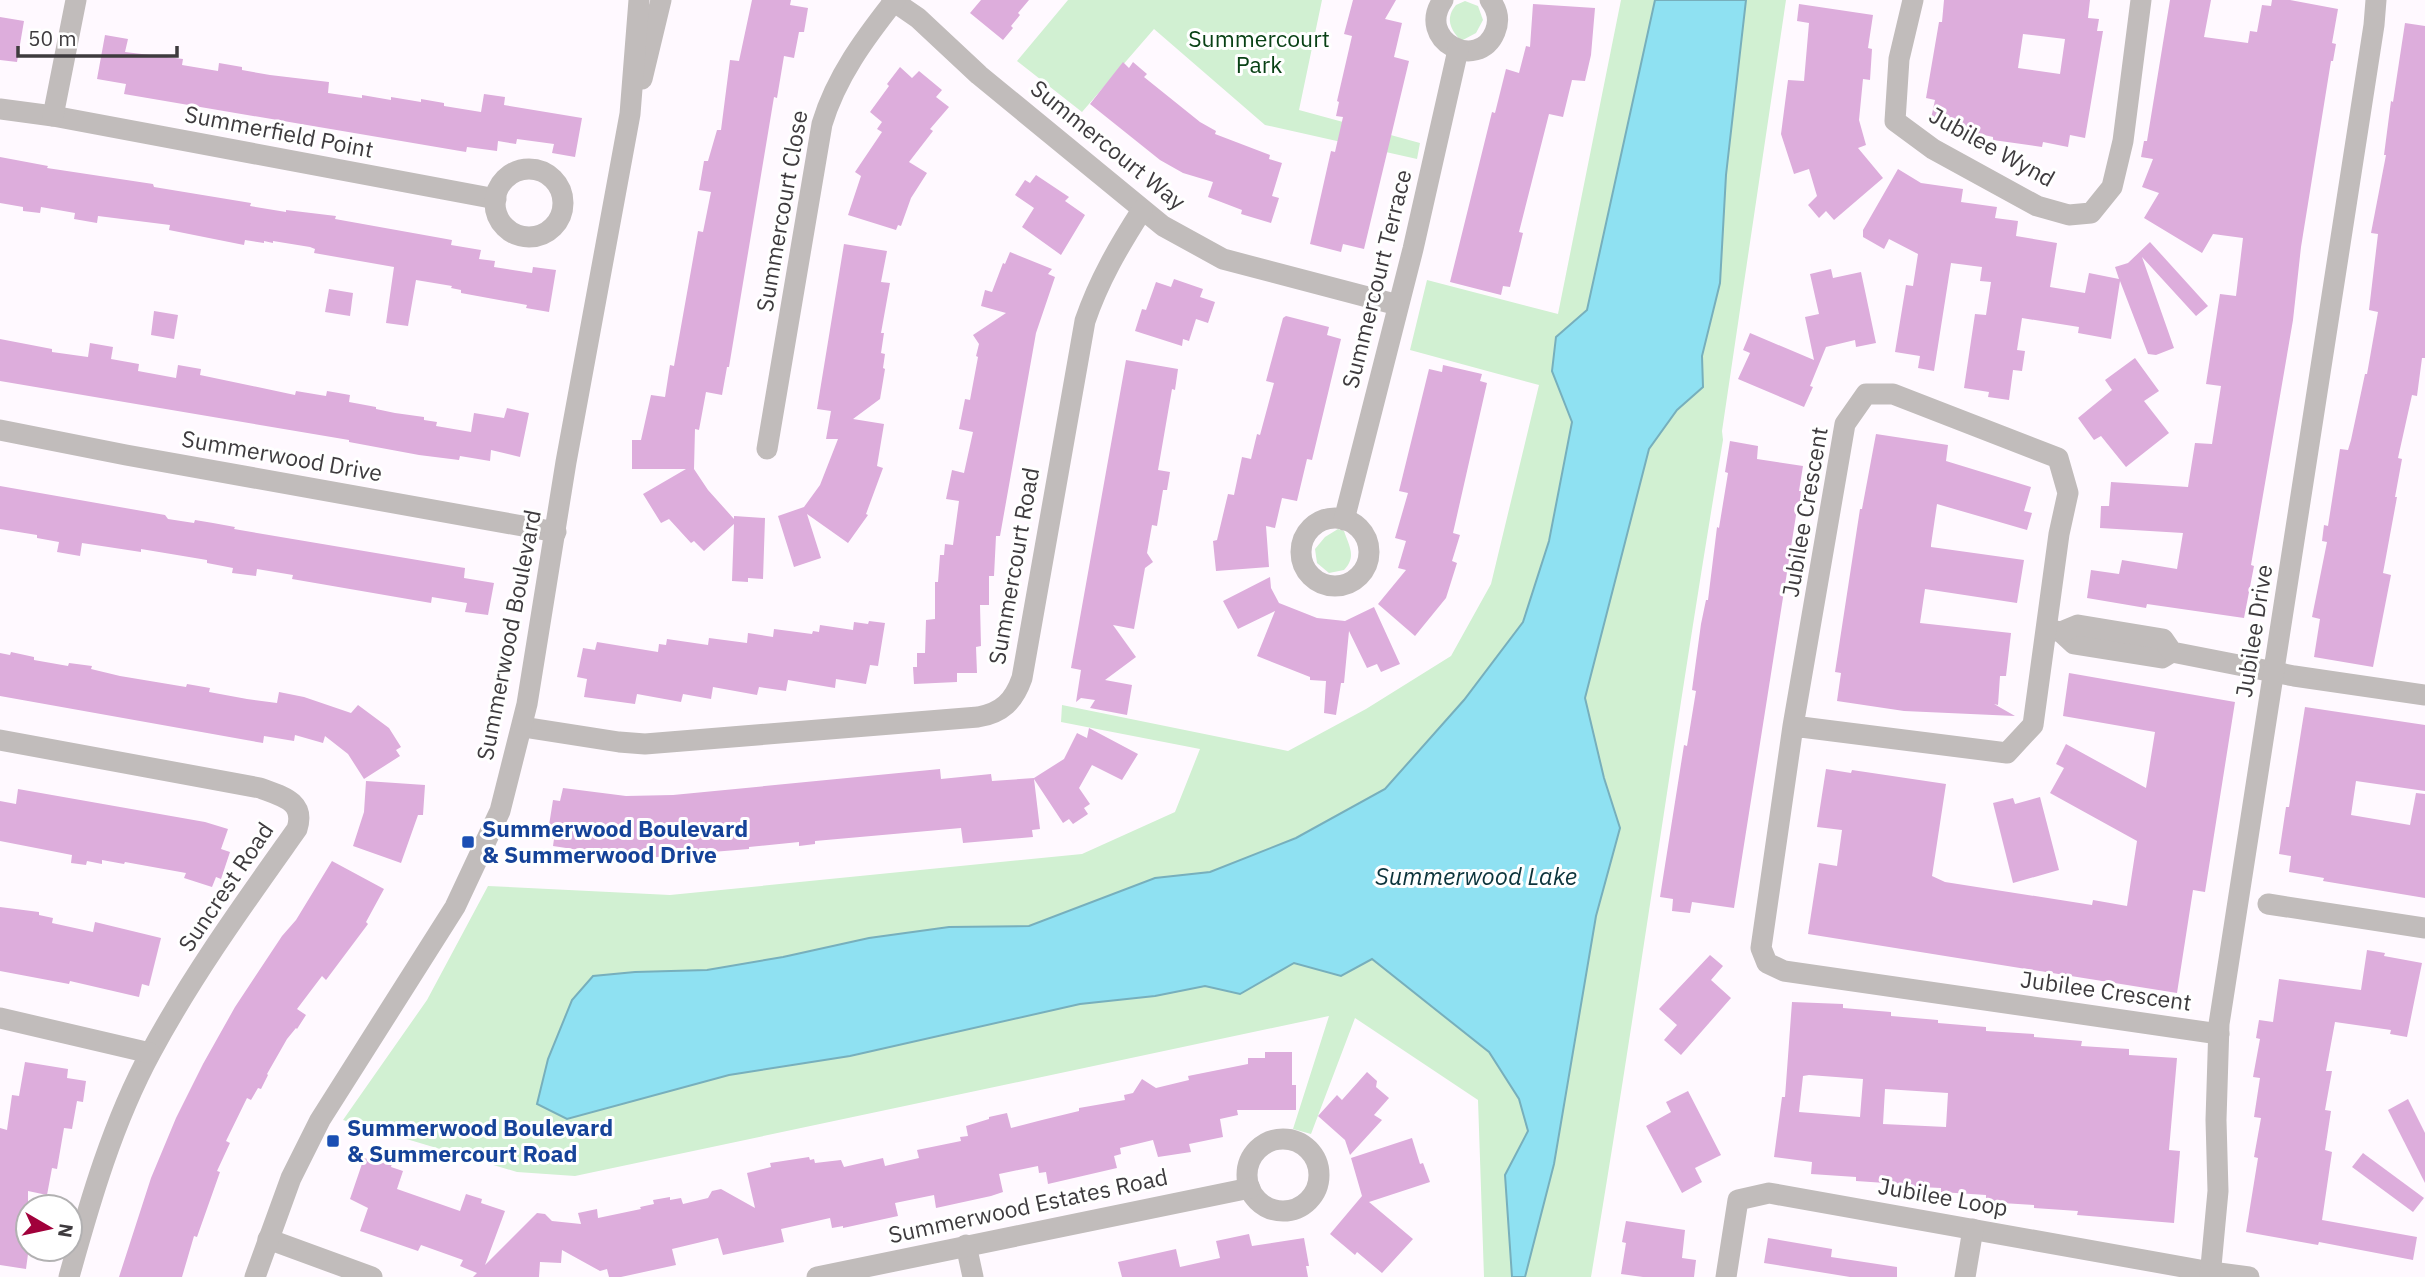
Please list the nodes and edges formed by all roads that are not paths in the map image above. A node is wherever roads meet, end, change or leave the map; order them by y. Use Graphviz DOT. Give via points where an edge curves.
graph roads {
  1 [pos="76,0"];
  2 [pos="639,0"];
  3 [pos="661,0"];
  4 [pos="1443,0"];
  5 [pos="1490,0"];
  6 [pos="1913,0"];
  7 [pos="2141,0"];
  8 [pos="2376,0"];
  9 [pos="894,1"];
  10 [pos="1458,50"];
  11 [pos="0,109"];
  12 [pos="629,114"];
  13 [pos="53,116"];
  14 [pos="496,199"];
  15 [pos="1142,210"];
  16 [pos="1398,305"];
  17 [pos="0,430"];
  18 [pos="767,449"];
  19 [pos="1344,520"];
  20 [pos="555,532"];
  21 [pos="2053,630"];
  22 [pos="2274,672"];
  23 [pos="2425,695"];
  24 [pos="1793,726"];
  25 [pos="523,727"];
  26 [pos="0,740"];
  27 [pos="2268,904"];
  28 [pos="2425,928"];
  29 [pos="0,1018"];
  30 [pos="2219,1034"];
  31 [pos="150,1052"];
  32 [pos="1250,1188"];
  33 [pos="1973,1229"];
  34 [pos="268,1239"];
  35 [pos="966,1245"];
  36 [pos="2210,1275"];
  37 [pos="69,1277"];
  38 [pos="255,1277"];
  39 [pos="372,1277"];
  40 [pos="817,1277"];
  41 [pos="973,1277"];
  42 [pos="1726,1277"];
  43 [pos="1965,1277"];
  44 [pos="2249,1277"];
  1 -- 13 [label="street"];
  2 -- 12 [label="street, Summerwood Boulevard"];
  3 -- 12 [label="street, Summerwood Boulevard" via="643,78"];
  4 -- 10 [label="street" via="1437,11 1437,31"];
  5 -- 10 [label="street" via="1497,12 1494,33 1479,48"];
  6 -- 7 [label="street, Jubilee Wynd" via="1899,59 1895,121 1995,184 2038,206 2069,215 2091,213 2112,187 2123,141"];
  8 -- 22 [label="street, Jubilee Drive"];
  9 -- 15 [label="street, Summercourt Way"];
  9 -- 18 [label="street, Summercourt Close" via="853,57 822,124"];
  10 -- 16 [label="street, Summercourt Terrace"];
  11 -- 13 [label="street, Summerfield Point"];
  12 -- 20 [label="street, Summerwood Boulevard"];
  13 -- 14 [label="street, Summerfield Point"];
  15 -- 16 [label="street, Summercourt Way" via="1223,259"];
  15 -- 25 [label="street, Summercourt Road" via="1116,250 1085,321 1022,678 1008,704 978,717 676,743 619,742"];
  16 -- 19 [label="street, Summercourt Terrace"];
  17 -- 20 [label="street, Summerwood Drive"];
  20 -- 25 [label="street, Summerwood Boulevard"];
  21 -- 22 [label="street" via="2078,625 2163,639 2172,652"];
  21 -- 24 [label="street, Jubilee Crescent" via="2033,725 2007,753"];
  21 -- 24 [label="street, Jubilee Crescent" via="2059,534 2068,493 2057,458 1894,394 1866,394 1846,424"];
  22 -- 23 [label="street"];
  22 -- 30 [label="street, Jubilee Drive"];
  24 -- 30 [label="street, Jubilee Crescent" via="1761,948 1767,963 1784,971"];
  25 -- 34 [label="street, Summerwood Boulevard" via="500,811 456,907 320,1120"];
  26 -- 31 [label="street, Suncrest Road" via="260,788 296,807 298,829"];
  27 -- 28 [label="street"];
  29 -- 31 [label="street"];
  30 -- 36 [label="street, Jubilee Drive" via="2218,1191"];
  31 -- 37 [label="street, Suncrest Road" via="102,1168"];
  32 -- 35 [label="street, Summerwood Estates Road"];
  33 -- 36 [label="street, Jubilee Loop"];
  33 -- 42 [label="street, Jubilee Loop" via="1769,1193 1738,1200"];
  33 -- 43 [label="street"];
  34 -- 38 [label="street, Summerwood Boulevard"];
  34 -- 39 [label="street"];
  35 -- 40 [label="street, Summerwood Estates Road"];
  35 -- 41 [label="street"];
  36 -- 44 [label="street, Jubilee Loop"];
}
